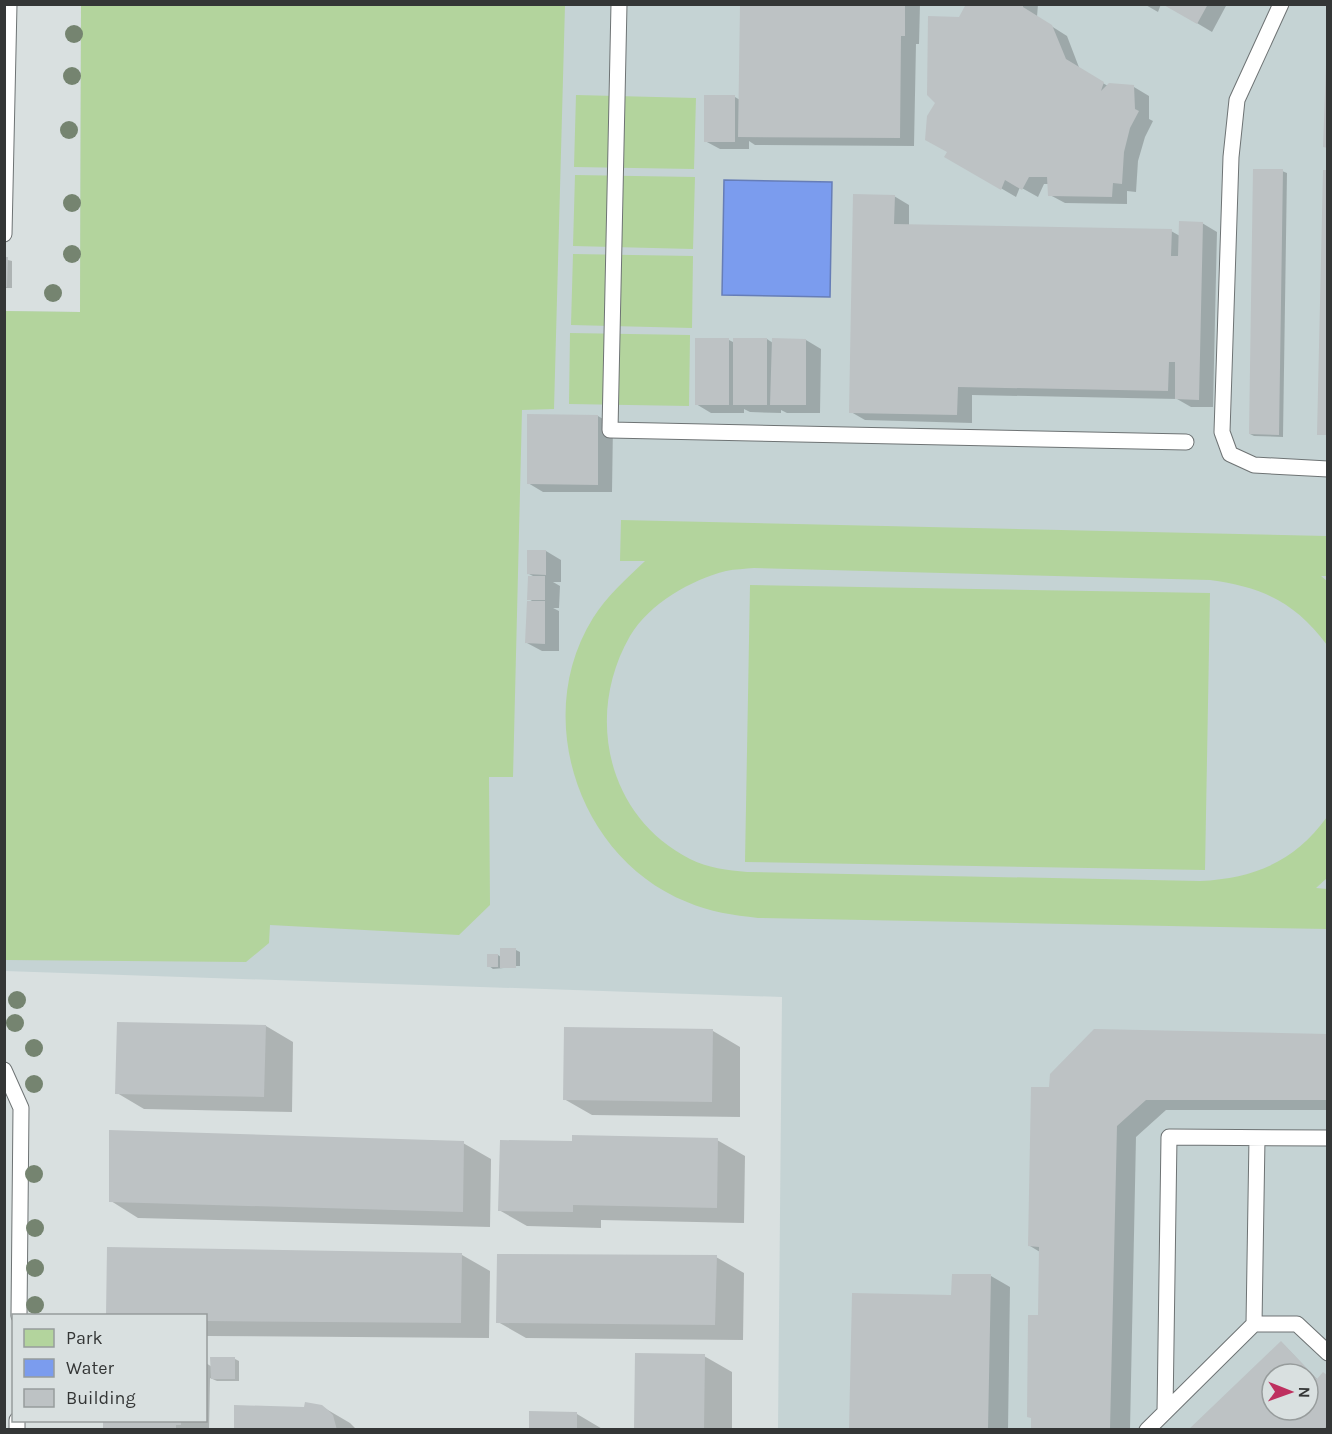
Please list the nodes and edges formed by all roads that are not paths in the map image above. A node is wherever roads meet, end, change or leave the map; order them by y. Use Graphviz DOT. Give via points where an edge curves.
graph roads {
  1 [pos="9,4"];
  2 [pos="619,4"];
  3 [pos="1281,4"];
  4 [pos="4,234"];
  5 [pos="1186,442"];
  6 [pos="1328,469"];
  7 [pos="4,1070"];
  8 [pos="1257,1138"];
  9 [pos="1328,1138"];
  10 [pos="19,1314"];
  11 [pos="1254,1324"];
  12 [pos="1328,1353"];
  13 [pos="1165,1412"];
  14 [pos="1147,1430"];
  1 -- 4 [label="lane"];
  2 -- 5 [label="lane" via="610,430"];
  3 -- 6 [label="lane" via="1237,100 1231,157 1222,432 1230,453 1254,465"];
  7 -- 10 [label="lane" via="21,1108"];
  8 -- 9 [label="lane"];
  8 -- 11 [label="lane"];
  8 -- 13 [label="lane" via="1169,1137"];
  11 -- 12 [label="lane" via="1297,1324"];
  11 -- 13 [label="lane"];
  13 -- 14 [label="lane"];
}
